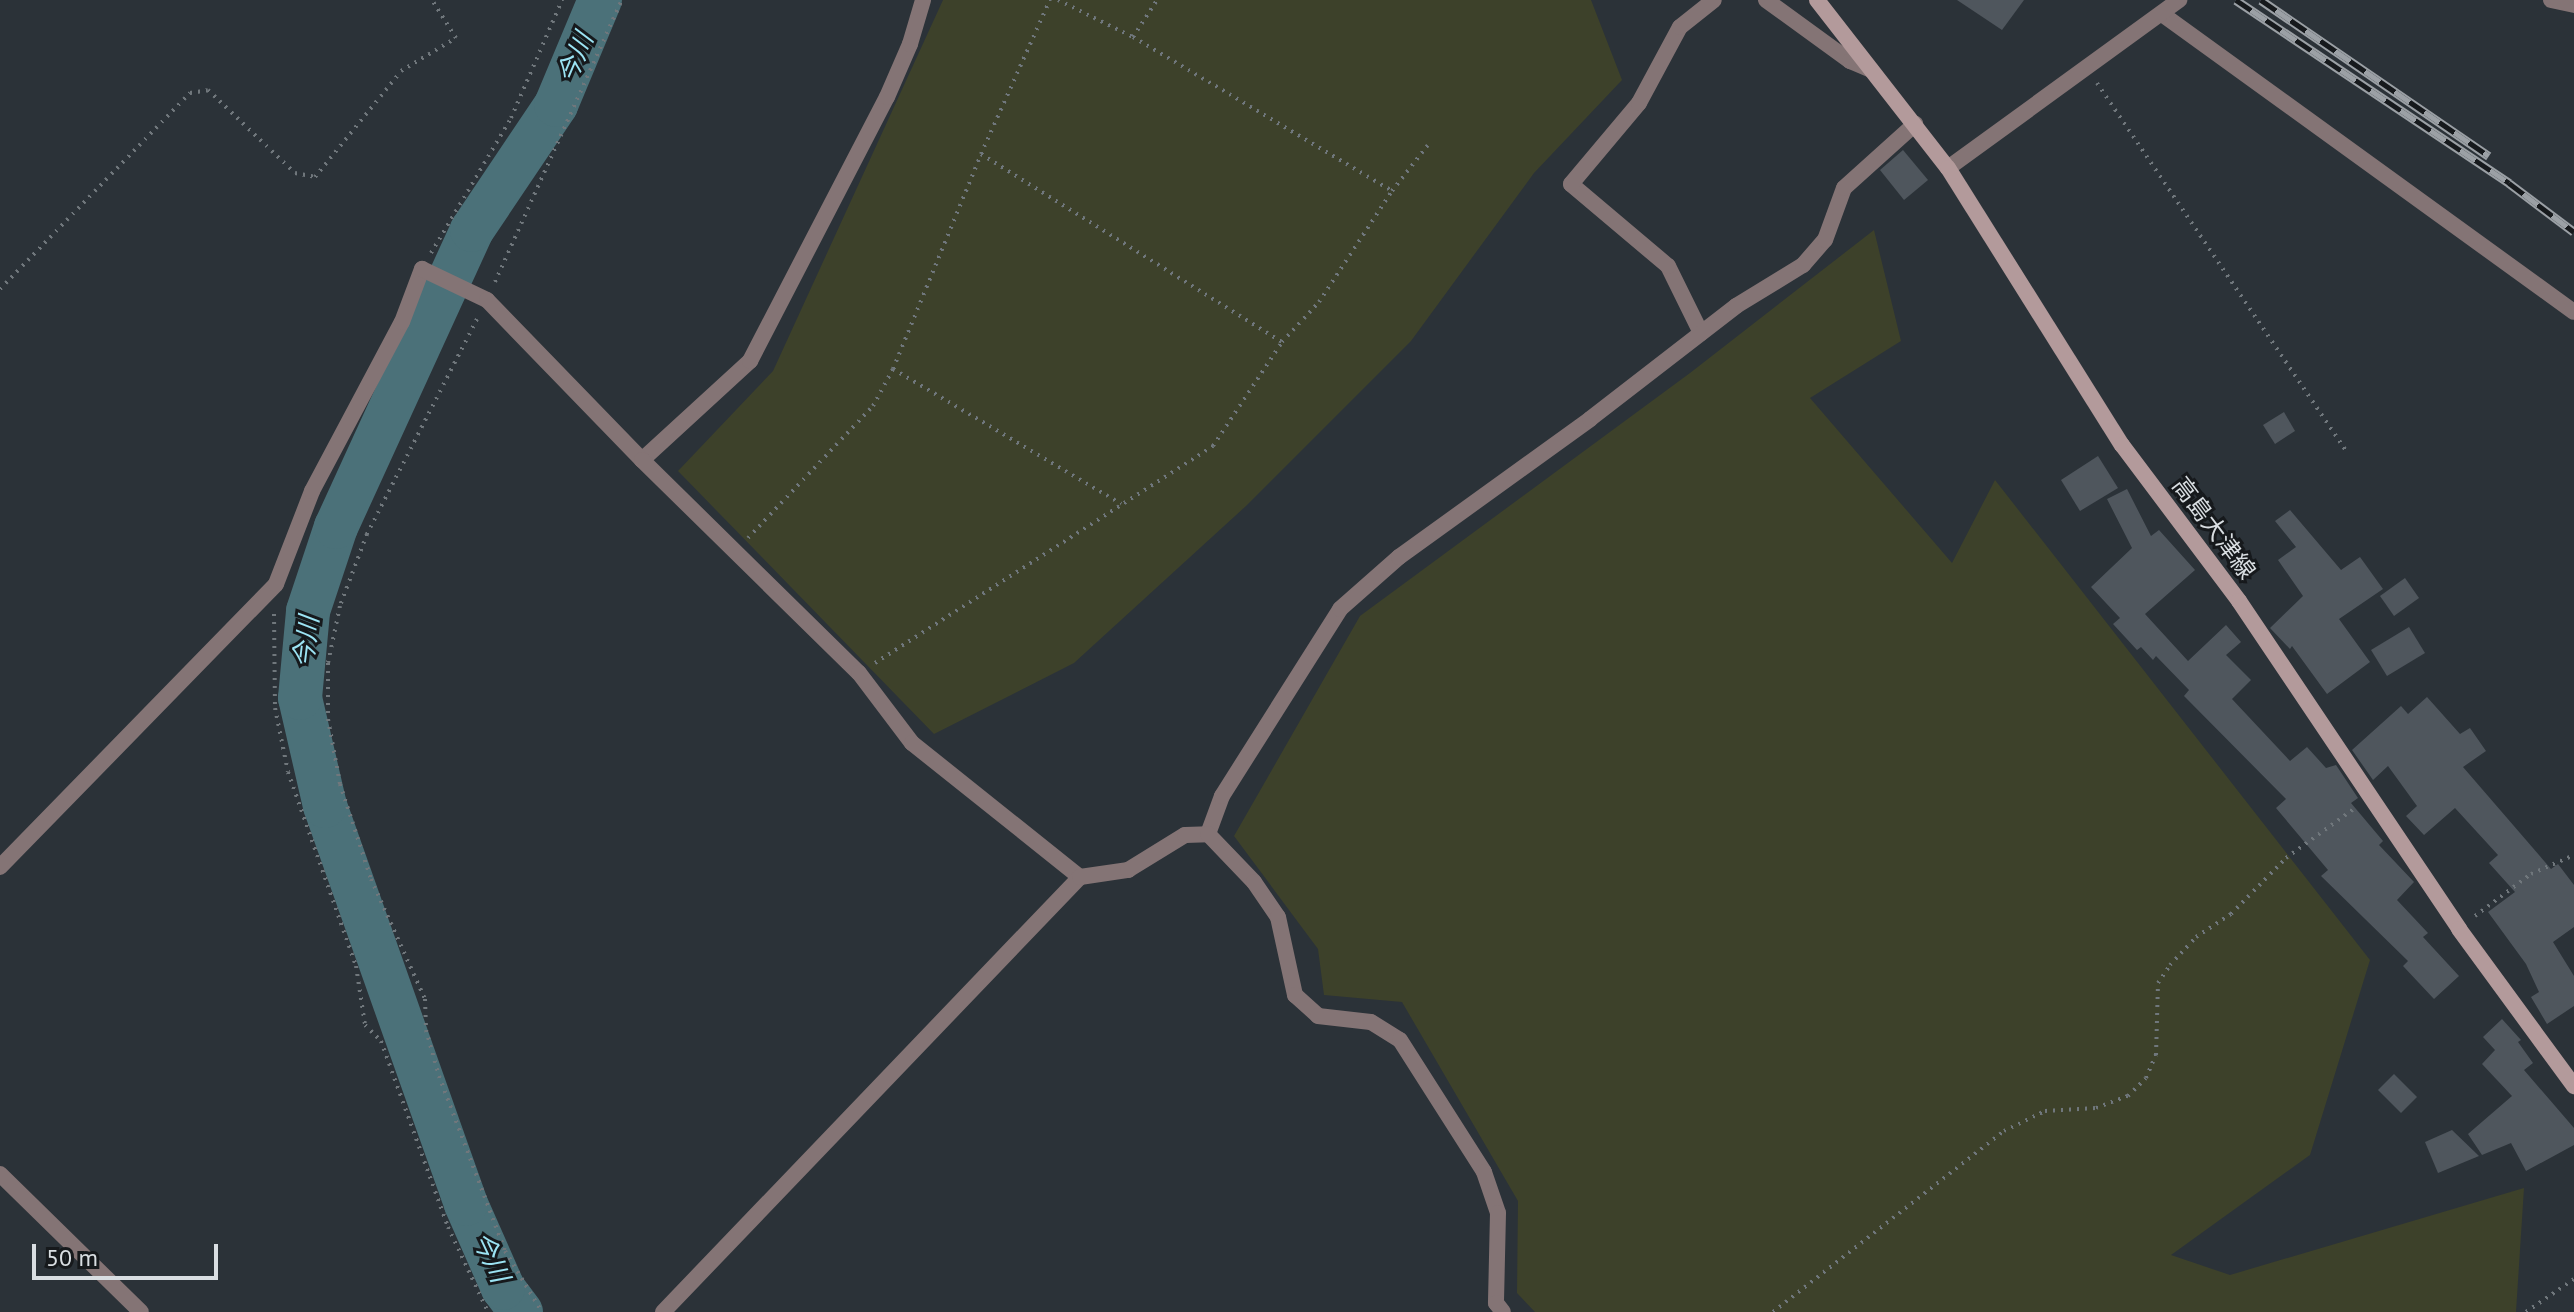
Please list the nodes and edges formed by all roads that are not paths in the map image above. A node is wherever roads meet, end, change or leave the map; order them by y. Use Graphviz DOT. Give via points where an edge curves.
graph roads {
  1 [pos="923,0"];
  2 [pos="1714,0"];
  3 [pos="1766,0"];
  4 [pos="1817,0"];
  5 [pos="2179,0"];
  6 [pos="2551,0"];
  7 [pos="2574,5"];
  8 [pos="2162,14"];
  9 [pos="1871,70"];
  10 [pos="1915,124"];
  11 [pos="1948,168"];
  12 [pos="2574,312"];
  13 [pos="1701,333"];
  14 [pos="642,460"];
  15 [pos="1208,834"];
  16 [pos="0,867"];
  17 [pos="1080,877"];
  18 [pos="2574,1086"];
  19 [pos="0,1174"];
  20 [pos="141,1312"];
  21 [pos="663,1312"];
  22 [pos="1503,1312"];
  1 -- 14 [label="street" via="887,97 750,361"];
  2 -- 13 [label="street" via="1680,27 1639,103 1571,184 1668,266"];
  3 -- 9 [label="street" via="1850,61"];
  4 -- 9 [label="main road, 高島大津線"];
  5 -- 8 [label="street"];
  6 -- 7 [label="street"];
  8 -- 11 [label="street"];
  8 -- 12 [label="street"];
  9 -- 10 [label="main road, 高島大津線"];
  10 -- 11 [label="main road, 高島大津線"];
  10 -- 13 [label="street" via="1844,188 1825,240 1803,265"];
  11 -- 18 [label="main road, 高島大津線" via="2122,445 2239,601 2459,929"];
  13 -- 15 [label="street" via="1399,557 1340,609 1222,796"];
  14 -- 16 [label="street" via="487,300 422,269 402,322 312,491 276,584"];
  14 -- 17 [label="street" via="859,673 912,743"];
  15 -- 17 [label="street" via="1185,835 1128,870"];
  15 -- 22 [label="street" via="1254,882 1278,917 1295,995 1318,1016 1371,1022 1400,1040 1484,1172 1498,1213 1496,1303"];
  17 -- 21 [label="street"];
  19 -- 20 [label="street"];
}
